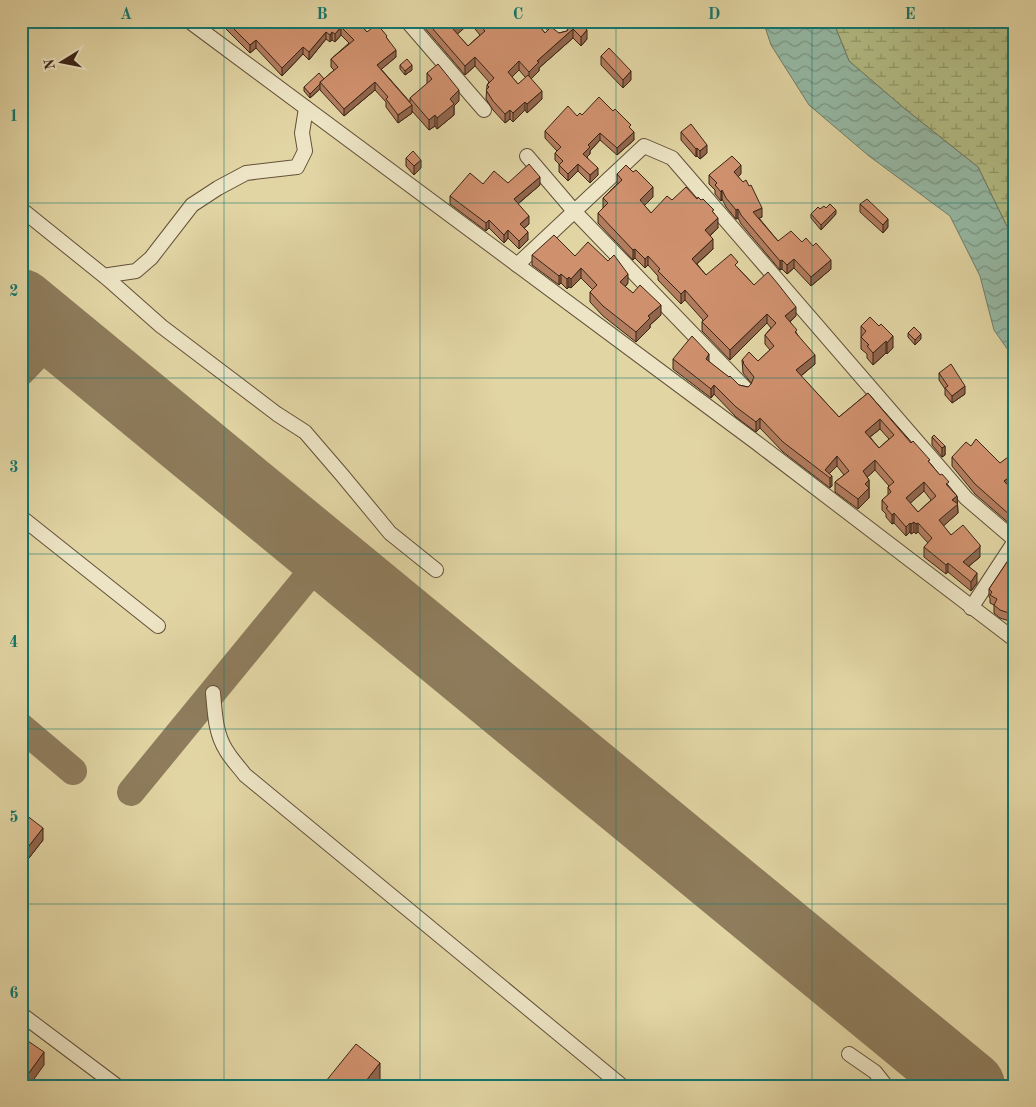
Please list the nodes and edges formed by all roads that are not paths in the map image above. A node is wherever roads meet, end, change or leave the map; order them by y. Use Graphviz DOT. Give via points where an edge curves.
graph roads {
  1 [pos="189,21"];
  2 [pos="407,21"];
  3 [pos="549,21"];
  4 [pos="561,33"];
  5 [pos="306,108"];
  6 [pos="484,110"];
  7 [pos="527,156"];
  8 [pos="21,209"];
  9 [pos="574,211"];
  10 [pos="517,266"];
  11 [pos="108,279"];
  12 [pos="745,388"];
  13 [pos="21,517"];
  14 [pos="1015,541"];
  15 [pos="436,570"];
  16 [pos="971,608"];
  17 [pos="158,626"];
  18 [pos="1015,640"];
  19 [pos="212,693"];
  20 [pos="21,1014"];
  21 [pos="849,1054"];
  22 [pos="884,1085"];
  23 [pos="117,1086"];
  24 [pos="622,1086"];
  1 -- 5 [label="street"];
  2 -- 6 [label="street"];
  3 -- 4 [label="street"];
  5 -- 10 [label="street"];
  5 -- 11 [label="street" via="302,133 305,151 297,167 246,173 218,188 192,205 151,258 136,270 109,275"];
  7 -- 9 [label="street"];
  8 -- 11 [label="street"];
  9 -- 10 [label="street"];
  9 -- 12 [label="street"];
  9 -- 14 [label="street" via="644,146 672,158 966,498"];
  10 -- 16 [label="street" via="757,443"];
  11 -- 15 [label="street" via="161,326 305,432 390,533"];
  13 -- 17 [label="street"];
  14 -- 16 [label="street"];
  16 -- 18 [label="street"];
  19 -- 24 [label="street" via="220,739 245,774"];
  20 -- 23 [label="street"];
  21 -- 22 [label="street" via="875,1072"];
}
